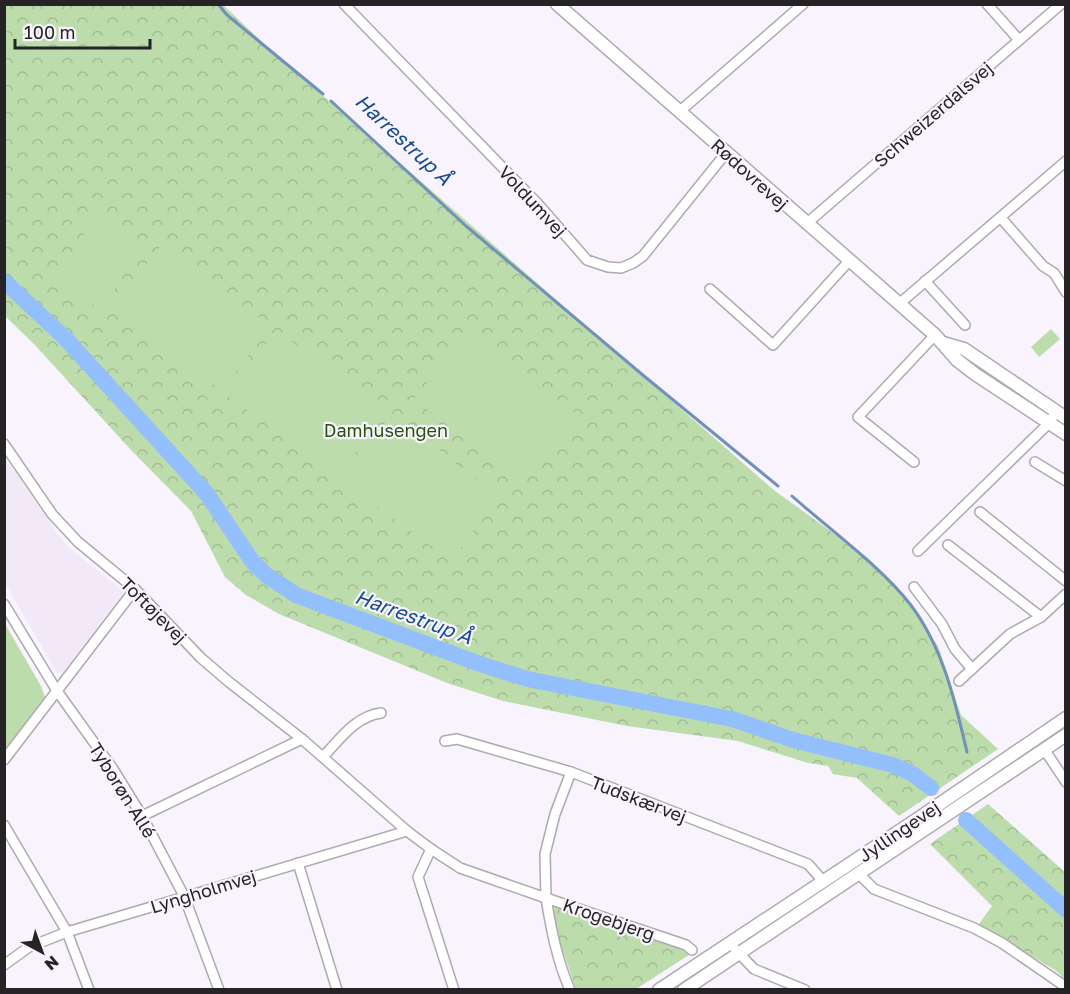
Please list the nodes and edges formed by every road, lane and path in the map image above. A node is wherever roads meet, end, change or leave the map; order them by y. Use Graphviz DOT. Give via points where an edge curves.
graph roads {
  1 [pos="344,4"];
  2 [pos="803,4"];
  3 [pos="987,4"];
  4 [pos="1061,4"];
  5 [pos="559,5"];
  6 [pos="1019,40"];
  7 [pos="679,112"];
  8 [pos="726,153"];
  9 [pos="1065,161"];
  10 [pos="1001,218"];
  11 [pos="806,224"];
  12 [pos="849,261"];
  13 [pos="925,281"];
  14 [pos="710,289"];
  15 [pos="1065,292"];
  16 [pos="899,304"];
  17 [pos="965,325"];
  18 [pos="939,339"];
  19 [pos="1061,415"];
  20 [pos="1048,424"];
  21 [pos="1065,434"];
  22 [pos="4,444"];
  23 [pos="914,462"];
  24 [pos="1035,462"];
  25 [pos="1065,481"];
  26 [pos="980,512"];
  27 [pos="948,545"];
  28 [pos="918,551"];
  29 [pos="1065,581"];
  30 [pos="914,587"];
  31 [pos="135,589"];
  32 [pos="1065,594"];
  33 [pos="4,604"];
  34 [pos="1041,617"];
  35 [pos="972,669"];
  36 [pos="959,681"];
  37 [pos="57,691"];
  38 [pos="381,713"];
  39 [pos="1065,718"];
  40 [pos="1065,735"];
  41 [pos="302,739"];
  42 [pos="445,741"];
  43 [pos="1044,749"];
  44 [pos="323,757"];
  45 [pos="4,760"];
  46 [pos="571,772"];
  47 [pos="1065,782"];
  48 [pos="142,816"];
  49 [pos="4,825"];
  50 [pos="410,833"];
  51 [pos="431,849"];
  52 [pos="298,863"];
  53 [pos="860,874"];
  54 [pos="823,881"];
  55 [pos="184,896"];
  56 [pos="546,898"];
  57 [pos="67,932"];
  58 [pos="730,942"];
  59 [pos="692,950"];
  60 [pos="738,954"];
  61 [pos="4,965"];
  62 [pos="1065,987"];
  63 [pos="89,990"];
  64 [pos="219,990"];
  65 [pos="337,990"];
  66 [pos="454,990"];
  67 [pos="570,990"];
  68 [pos="659,990"];
  69 [pos="684,990"];
  70 [pos="805,990"];
  1 -- 8 [label="street, Voldumvej" via="538,204 587,260 621,268 643,256"];
  2 -- 7 [label="street"];
  3 -- 6 [label="street"];
  4 -- 6 [label="street, Schweizerdalsvej"];
  5 -- 7 [label="street, Rødovrevej"];
  6 -- 11 [label="street, Schweizerdalsvej"];
  7 -- 8 [label="street, Rødovrevej"];
  8 -- 11 [label="street, Rødovrevej"];
  9 -- 10 [label="street"];
  10 -- 13 [label="street"];
  10 -- 15 [label="street" via="1054,273"];
  11 -- 12 [label="street, Rødovrevej"];
  12 -- 14 [label="street" via="773,345"];
  12 -- 16 [label="street, Rødovrevej"];
  13 -- 16 [label="street"];
  13 -- 17 [label="street"];
  16 -- 18 [label="street, Rødovrevej"];
  18 -- 19 [label="street, Rødovrevej" via="964,349"];
  18 -- 20 [label="street, Rødovrevej" via="957,360"];
  18 -- 23 [label="street" via="858,417"];
  19 -- 20 [label="street, Rødovrevej"];
  20 -- 21 [label="street, Rødovrevej"];
  20 -- 28 [label="street, Rødovrevej"];
  22 -- 31 [label="street, Toftøjevej" via="58,521"];
  24 -- 25 [label="street"];
  26 -- 29 [label="street"];
  27 -- 34 [label="street"];
  30 -- 35 [label="street"];
  31 -- 37 [label="street"];
  31 -- 41 [label="street, Toftøjevej" via="201,658"];
  32 -- 34 [label="street"];
  33 -- 37 [label="street, Tyborøn Allé"];
  34 -- 35 [label="street" via="1010,634"];
  35 -- 36 [label="street"];
  37 -- 45 [label="street"];
  37 -- 48 [label="street, Tyborøn Allé"];
  38 -- 44 [label="street" via="369,715 346,731"];
  39 -- 54 [label="street, Jyllingevej"];
  40 -- 43 [label="street, Jyllingevej"];
  41 -- 44 [label="street, Toftøjevej"];
  41 -- 48 [label="street"];
  42 -- 46 [label="street, Tudskærvej" via="457,739"];
  43 -- 47 [label="street"];
  43 -- 53 [label="street, Jyllingevej"];
  44 -- 50 [label="street, Toftøjevej"];
  46 -- 54 [label="street, Tudskærvej" via="808,864"];
  46 -- 56 [label="street" via="555,813 546,854"];
  48 -- 55 [label="street, Tyborøn Allé"];
  49 -- 57 [label="street"];
  50 -- 51 [label="street, Toftøjevej"];
  50 -- 52 [label="street, Lyngholmvej"];
  51 -- 56 [label="street, Toftøjevej" via="460,867"];
  51 -- 66 [label="street" via="418,877"];
  52 -- 55 [label="street, Lyngholmvej"];
  52 -- 65 [label="street"];
  53 -- 60 [label="street, Jyllingevej"];
  53 -- 62 [label="street" via="874,889 1002,943"];
  54 -- 58 [label="street, Jyllingevej"];
  55 -- 57 [label="street, Lyngholmvej"];
  55 -- 64 [label="street, Tyborøn Allé"];
  56 -- 59 [label="street, Krogebjerg"];
  56 -- 67 [label="street, Krogebjerg" via="551,932"];
  57 -- 61 [label="street, Lyngholmvej" via="30,947"];
  57 -- 63 [label="street"];
  58 -- 60 [label="street"];
  58 -- 68 [label="street, Jyllingevej"];
  60 -- 69 [label="street, Jyllingevej"];
  60 -- 70 [label="street" via="754,969"];
}
